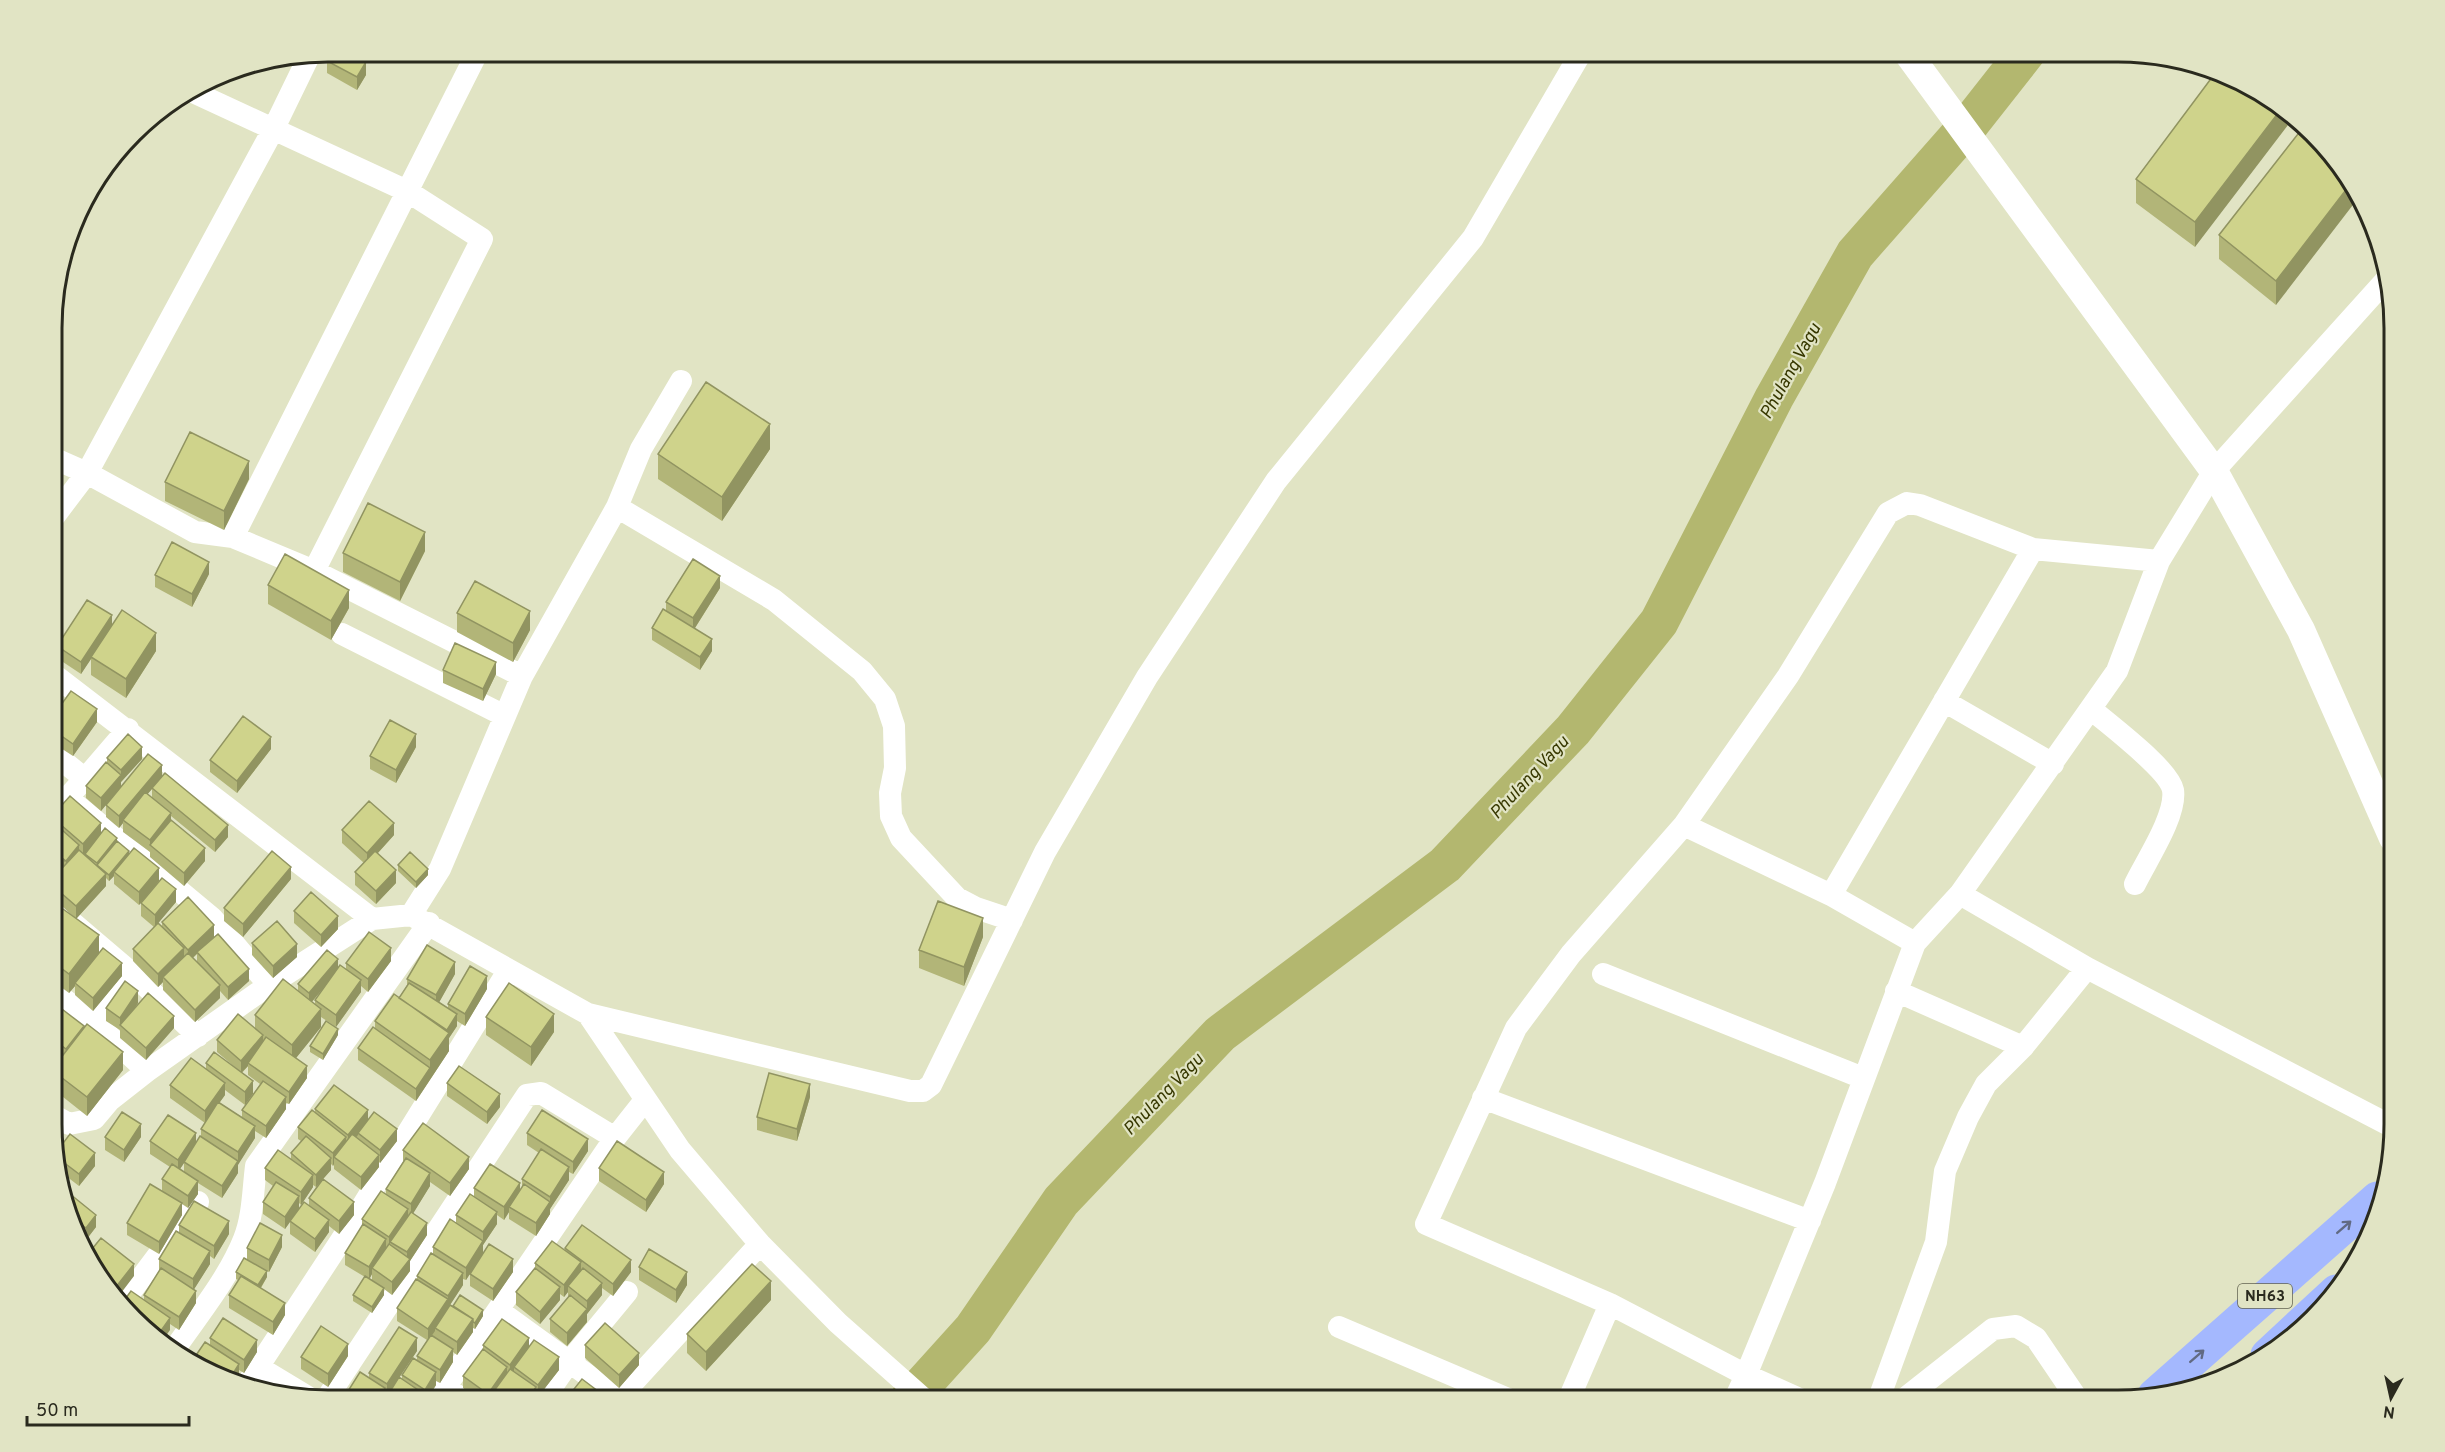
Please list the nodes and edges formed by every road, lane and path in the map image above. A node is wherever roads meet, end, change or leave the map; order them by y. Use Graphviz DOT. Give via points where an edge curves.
graph roads {
  1 [pos="306,62"];
  2 [pos="472,62"];
  3 [pos="1576,62"];
  4 [pos="1914,62"];
  5 [pos="199,95"];
  6 [pos="274,128"];
  7 [pos="407,191"];
  8 [pos="2380,287"];
  9 [pos="681,381"];
  10 [pos="62,463"];
  11 [pos="2214,471"];
  12 [pos="87,473"];
  13 [pos="62,506"];
  14 [pos="616,507"];
  15 [pos="233,537"];
  16 [pos="2033,549"];
  17 [pos="2159,561"];
  18 [pos="314,571"];
  19 [pos="342,634"];
  20 [pos="522,676"];
  21 [pos="62,681"];
  22 [pos="1944,701"];
  23 [pos="2091,709"];
  24 [pos="505,716"];
  25 [pos="128,729"];
  26 [pos="62,760"];
  27 [pos="2053,764"];
  28 [pos="85,778"];
  29 [pos="62,805"];
  30 [pos="62,807"];
  31 [pos="2384,818"];
  32 [pos="1684,825"];
  33 [pos="2135,884"];
  34 [pos="1960,894"];
  35 [pos="1831,895"];
  36 [pos="62,914"];
  37 [pos="372,919"];
  38 [pos="420,919"];
  39 [pos="1012,920"];
  40 [pos="1915,943"];
  41 [pos="2087,968"];
  42 [pos="508,971"];
  43 [pos="1603,974"];
  44 [pos="134,975"];
  45 [pos="268,985"];
  46 [pos="1896,991"];
  47 [pos="62,998"];
  48 [pos="588,1014"];
  49 [pos="93,1021"];
  50 [pos="198,1036"];
  51 [pos="2023,1047"];
  52 [pos="147,1071"];
  53 [pos="1863,1078"];
  54 [pos="1483,1098"];
  55 [pos="645,1100"];
  56 [pos="62,1120"];
  57 [pos="2384,1122"];
  58 [pos="615,1138"];
  59 [pos="198,1202"];
  60 [pos="2371,1203"];
  61 [pos="1810,1221"];
  62 [pos="760,1244"];
  63 [pos="627,1292"];
  64 [pos="126,1298"];
  65 [pos="1610,1304"];
  66 [pos="498,1310"];
  67 [pos="1340,1327"];
  68 [pos="178,1344"];
  69 [pos="570,1361"];
  70 [pos="258,1367"];
  71 [pos="1746,1375"];
  72 [pos="251,1379"];
  73 [pos="2164,1386"];
  74 [pos="293,1388"];
  75 [pos="332,1390"];
  76 [pos="444,1390"];
  77 [pos="550,1390"];
  78 [pos="605,1390"];
  79 [pos="626,1390"];
  80 [pos="914,1390"];
  81 [pos="1487,1390"];
  82 [pos="1573,1390"];
  83 [pos="1739,1390"];
  84 [pos="1779,1390"];
  85 [pos="1882,1390"];
  86 [pos="1917,1390"];
  87 [pos="2071,1390"];
  1 -- 6 [label="street"];
  2 -- 7 [label="street"];
  3 -- 39 [label="street" via="1473,238 1276,481 1160,658 1045,852"];
  4 -- 11 [label="street"];
  5 -- 6 [label="street"];
  6 -- 7 [label="street"];
  6 -- 12 [label="street"];
  7 -- 15 [label="street"];
  7 -- 18 [label="street" via="482,238"];
  8 -- 11 [label="street"];
  9 -- 14 [label="street" via="640,449"];
  10 -- 12 [label="street"];
  11 -- 17 [label="street"];
  11 -- 31 [label="street" via="2301,630"];
  12 -- 13 [label="street"];
  12 -- 15 [label="street" via="195,532"];
  14 -- 20 [label="street"];
  14 -- 39 [label="street" via="774,600 862,671 885,699 894,726 891,816 901,838 957,898"];
  15 -- 18 [label="street"];
  16 -- 17 [label="street"];
  16 -- 22 [label="street"];
  16 -- 32 [label="street" via="1920,505 1907,503 1888,513 1788,676"];
  17 -- 23 [label="street" via="2117,671"];
  18 -- 20 [label="street"];
  19 -- 24 [label="street"];
  20 -- 24 [label="street"];
  21 -- 25 [label="street"];
  22 -- 27 [label="street"];
  22 -- 35 [label="street"];
  23 -- 27 [label="street"];
  23 -- 33 [label="street" via="2165,772 2173,789 2171,811"];
  24 -- 38 [label="street"];
  25 -- 28 [label="street"];
  25 -- 37 [label="street"];
  26 -- 28 [label="street"];
  27 -- 34 [label="street"];
  28 -- 29 [label="street"];
  30 -- 45 [label="street" via="212,918"];
  32 -- 35 [label="street"];
  32 -- 54 [label="street" via="1571,954 1516,1028"];
  34 -- 40 [label="street"];
  34 -- 41 [label="street"];
  35 -- 40 [label="street"];
  36 -- 44 [label="street"];
  37 -- 38 [label="street"];
  37 -- 45 [label="street"];
  38 -- 42 [label="street"];
  38 -- 68 [label="street" via="256,1166 244,1239"];
  39 -- 48 [label="street" via="931,1085 923,1091"];
  40 -- 46 [label="street"];
  41 -- 51 [label="street"];
  41 -- 57 [label="street"];
  42 -- 48 [label="street"];
  42 -- 70 [label="street"];
  43 -- 53 [label="street"];
  44 -- 49 [label="street"];
  44 -- 50 [label="street"];
  45 -- 50 [label="street"];
  46 -- 51 [label="street"];
  46 -- 53 [label="street"];
  47 -- 49 [label="street"];
  48 -- 55 [label="street"];
  49 -- 52 [label="street"];
  50 -- 52 [label="street"];
  51 -- 85 [label="street" via="1986,1084 1950,1160 1936,1242"];
  52 -- 56 [label="street" via="110,1100 94,1119 69,1124"];
  53 -- 61 [label="street"];
  54 -- 61 [label="street"];
  54 -- 65 [label="street" via="1426,1224"];
  55 -- 58 [label="street"];
  55 -- 62 [label="street" via="680,1150"];
  58 -- 66 [label="street"];
  58 -- 75 [label="street" via="541,1093 527,1095"];
  59 -- 64 [label="street"];
  73 -- 60 [label="highway, NH63, one-way"];
  61 -- 71 [label="street"];
  62 -- 79 [label="street"];
  62 -- 80 [label="street" via="838,1323"];
  63 -- 69 [label="street"];
  65 -- 71 [label="street"];
  65 -- 82 [label="street"];
  66 -- 69 [label="street"];
  66 -- 76 [label="street"];
  67 -- 81 [label="street"];
  69 -- 77 [label="street"];
  69 -- 78 [label="street"];
  70 -- 72 [label="street"];
  70 -- 74 [label="street"];
  71 -- 83 [label="street"];
  71 -- 84 [label="street"];
  86 -- 87 [label="street" via="1994,1329 2016,1326 2036,1338"];
}
